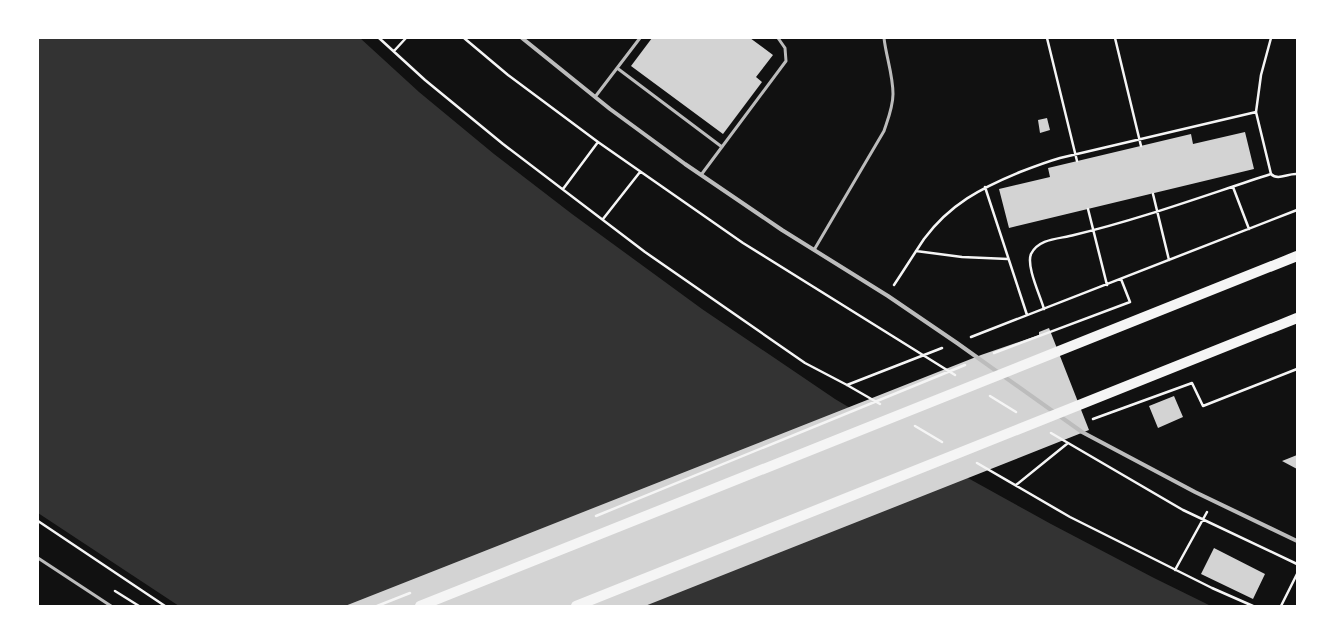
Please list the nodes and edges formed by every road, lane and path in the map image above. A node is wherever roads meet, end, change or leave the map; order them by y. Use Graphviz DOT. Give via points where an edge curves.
graph roads {
  1 [pos="379,38"];
  2 [pos="406,38"];
  3 [pos="464,38"];
  4 [pos="522,38"];
  5 [pos="640,38"];
  6 [pos="778,38"];
  7 [pos="884,38"];
  8 [pos="1047,38"];
  9 [pos="1115,38"];
  10 [pos="1270,38"];
  11 [pos="394,51"];
  12 [pos="617,68"];
  13 [pos="595,97"];
  14 [pos="1256,112"];
  15 [pos="1140,140"];
  16 [pos="598,142"];
  17 [pos="1141,146"];
  18 [pos="722,147"];
  19 [pos="1075,155"];
  20 [pos="1077,161"];
  21 [pos="640,172"];
  22 [pos="1271,174"];
  23 [pos="1297,174"];
  24 [pos="701,175"];
  25 [pos="1233,186"];
  26 [pos="985,187"];
  27 [pos="563,189"];
  28 [pos="1153,194"];
  29 [pos="1088,209"];
  30 [pos="1297,210"];
  31 [pos="1157,212"];
  32 [pos="602,219"];
  33 [pos="1249,229"];
  34 [pos="1094,230"];
  35 [pos="814,250"];
  36 [pos="916,251"];
  37 [pos="1297,256"];
  38 [pos="1008,259"];
  39 [pos="1169,260"];
  40 [pos="1121,279"];
  41 [pos="1107,284"];
  42 [pos="888,296"];
  43 [pos="1044,309"];
  44 [pos="1033,313"];
  45 [pos="1027,315"];
  46 [pos="1297,318"];
  47 [pos="991,355"];
  48 [pos="969,363"];
  49 [pos="1297,368"];
  50 [pos="956,376"];
  51 [pos="989,396"];
  52 [pos="884,407"];
  53 [pos="1022,416"];
  54 [pos="1092,419"];
  55 [pos="911,423"];
  56 [pos="1048,432"];
  57 [pos="1082,432"];
  58 [pos="944,443"];
  59 [pos="1068,444"];
  60 [pos="971,460"];
  61 [pos="1016,486"];
  62 [pos="1214,502"];
  63 [pos="592,518"];
  64 [pos="1202,519"];
  65 [pos="38,521"];
  66 [pos="1297,541"];
  67 [pos="38,558"];
  68 [pos="1297,564"];
  69 [pos="1175,570"];
  70 [pos="1297,574"];
  71 [pos="414,591"];
  72 [pos="111,606"];
  73 [pos="165,606"];
  74 [pos="377,606"];
  75 [pos="420,606"];
  76 [pos="576,606"];
  77 [pos="1253,606"];
  78 [pos="1281,606"];
  1 -- 11 [label="path"];
  2 -- 11 [label="path"];
  3 -- 16 [label="path" via="508,75"];
  4 -- 13 [label="street"];
  5 -- 12 [label="lane"];
  6 -- 18 [label="lane" via="785,48 786,61"];
  7 -- 35 [label="lane" via="892,80 891,110 884,131"];
  8 -- 19 [label="path"];
  9 -- 15 [label="path"];
  10 -- 14 [label="path"];
  11 -- 27 [label="path" via="503,144"];
  12 -- 13 [label="lane"];
  12 -- 18 [label="lane"];
  13 -- 24 [label="street"];
  14 -- 15 [label="path"];
  14 -- 22 [label="path"];
  15 -- 17 [label="path"];
  15 -- 19 [label="path"];
  16 -- 21 [label="path"];
  16 -- 27 [label="path"];
  18 -- 24 [label="lane"];
  19 -- 20 [label="path"];
  19 -- 26 [label="path" via="1044,163"];
  21 -- 32 [label="path"];
  21 -- 50 [label="path" via="743,243"];
  22 -- 23 [label="path" via="1278,177"];
  22 -- 25 [label="path"];
  24 -- 35 [label="street"];
  25 -- 31 [label="path"];
  25 -- 33 [label="path"];
  26 -- 36 [label="path" via="951,210"];
  26 -- 38 [label="path"];
  27 -- 32 [label="path"];
  28 -- 31 [label="path"];
  29 -- 34 [label="path"];
  30 -- 33 [label="path"];
  31 -- 34 [label="path"];
  31 -- 39 [label="path"];
  32 -- 52 [label="path" via="645,252 805,363"];
  33 -- 39 [label="path"];
  34 -- 41 [label="path"];
  34 -- 43 [label="path" via="1043,242 1032,253 1030,266"];
  35 -- 42 [label="street"];
  36 -- 38 [label="path"];
  36 -- 42 [label="path"];
  37 -- 75 [label="main road"];
  38 -- 45 [label="path"];
  39 -- 40 [label="path"];
  40 -- 41 [label="path"];
  40 -- 47 [label="path" via="1130,302"];
  41 -- 43 [label="path"];
  42 -- 57 [label="street"];
  43 -- 44 [label="path"];
  46 -- 76 [label="main road"];
  48 -- 63 [label="path"];
  49 -- 54 [label="path" via="1203,406 1192,383"];
  51 -- 53 [label="path"];
  55 -- 58 [label="path"];
  56 -- 59 [label="path"];
  57 -- 59 [label="path"];
  57 -- 62 [label="street"];
  59 -- 61 [label="path"];
  59 -- 64 [label="path"];
  60 -- 61 [label="path"];
  61 -- 69 [label="path" via="1070,518"];
  62 -- 64 [label="path"];
  62 -- 66 [label="street"];
  64 -- 68 [label="path"];
  64 -- 69 [label="path"];
  65 -- 73 [label="path"];
  67 -- 72 [label="lane"];
  69 -- 77 [label="path"];
  70 -- 78 [label="path"];
  71 -- 74 [label="path"];
}
